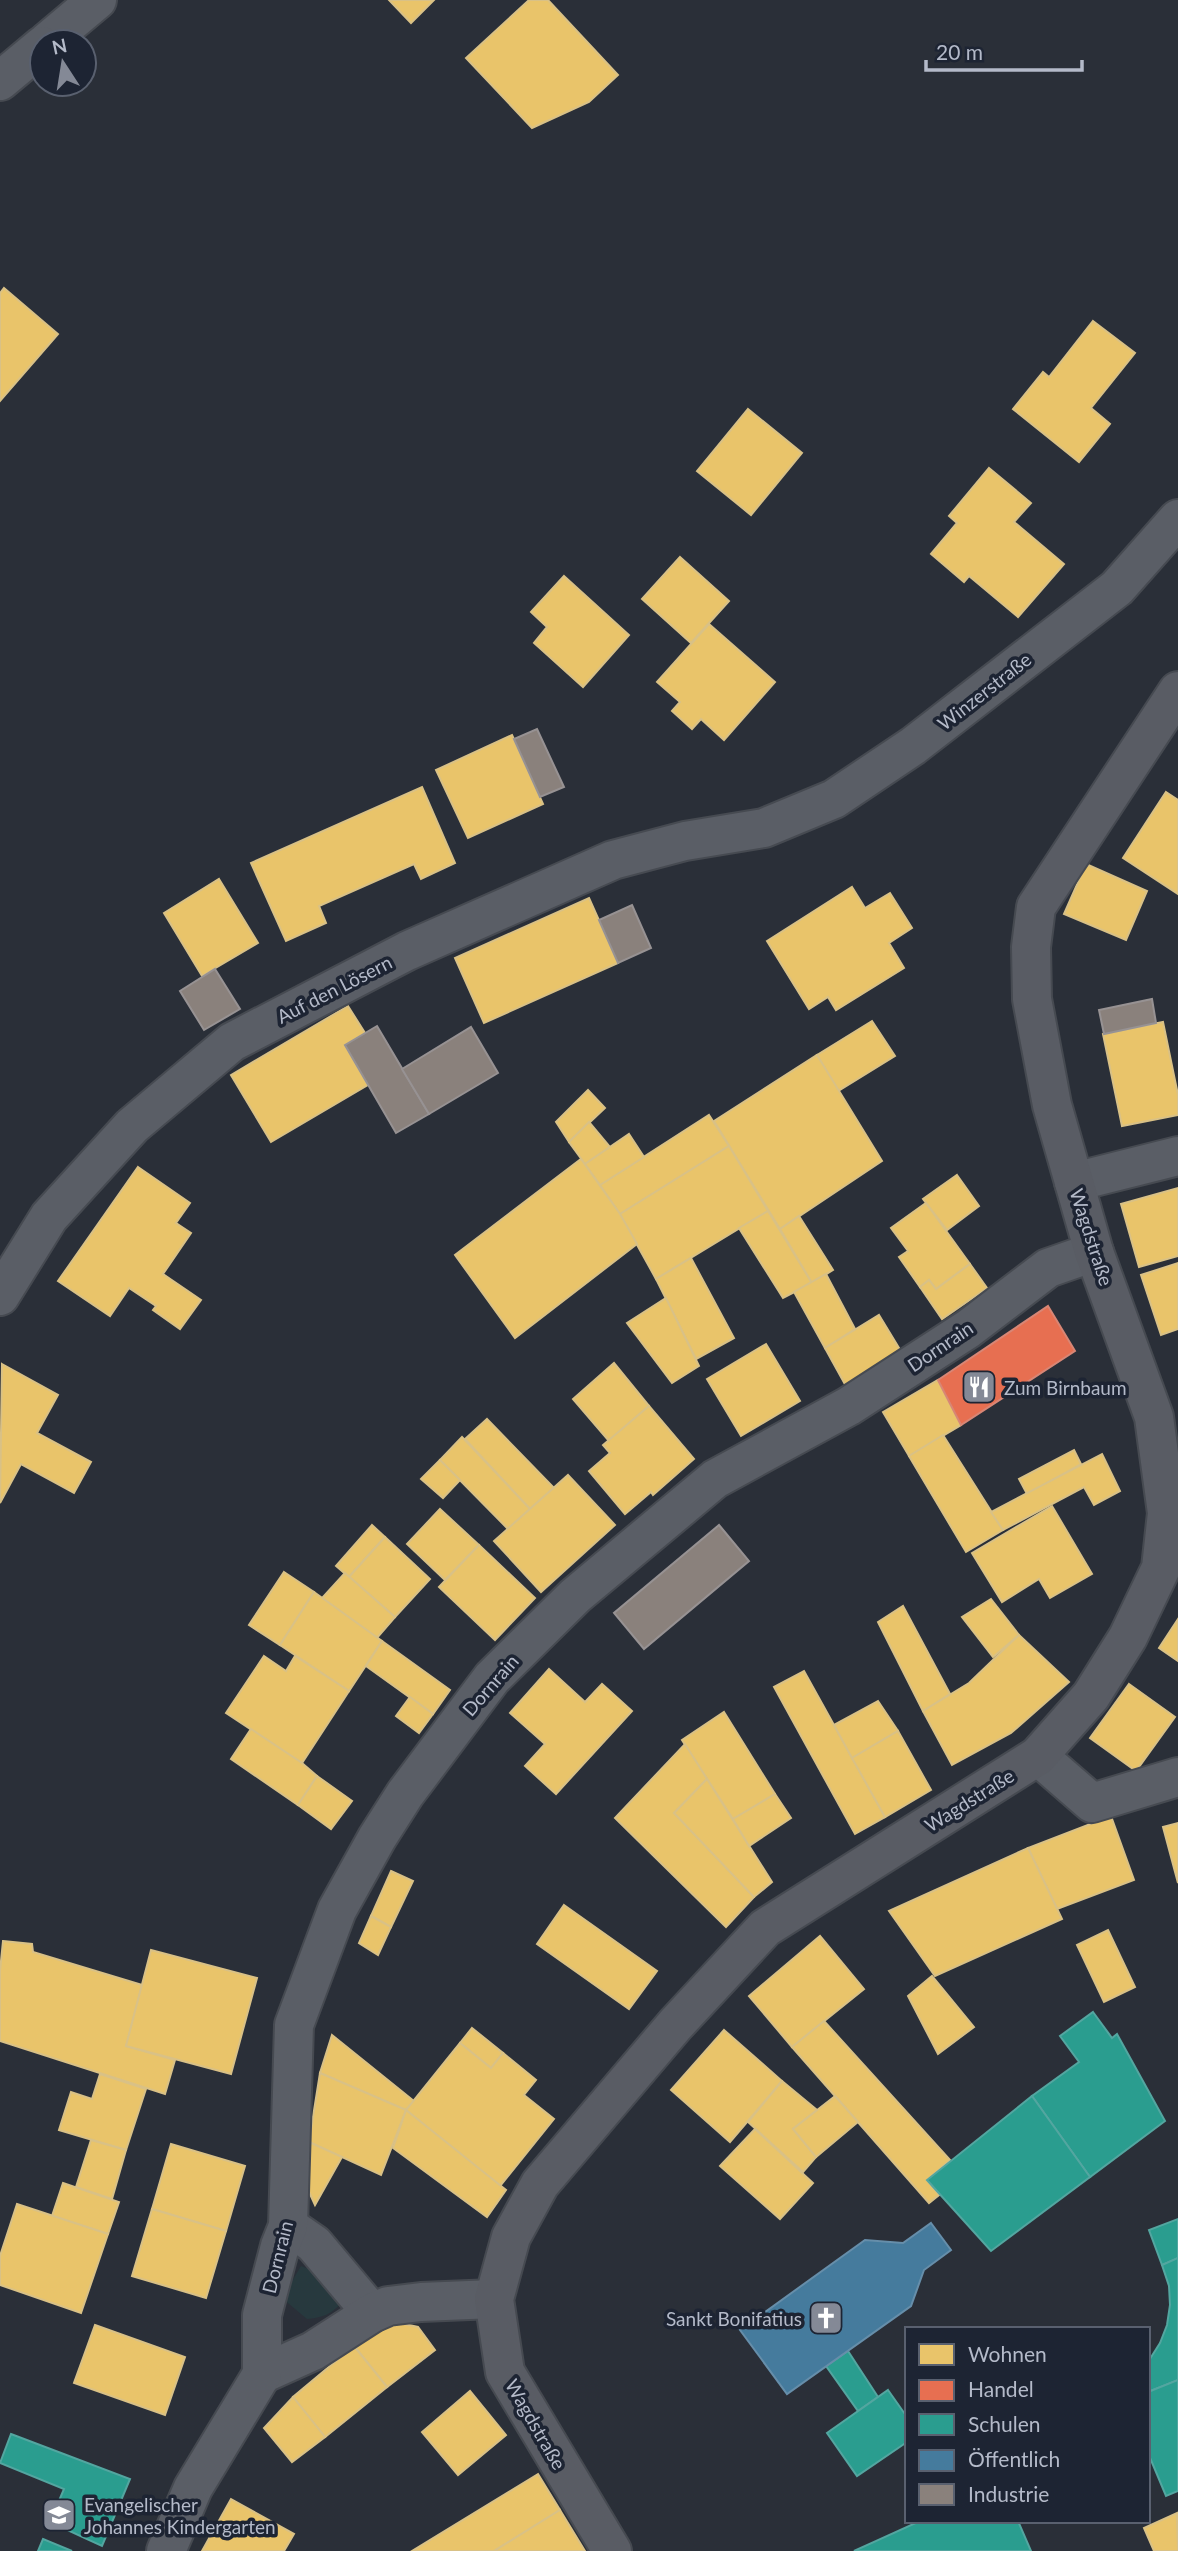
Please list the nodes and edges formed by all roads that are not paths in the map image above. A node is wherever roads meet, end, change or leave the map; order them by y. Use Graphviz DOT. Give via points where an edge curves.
graph roads {
  1 [pos="97,0"];
  2 [pos="64,28"];
  3 [pos="28,58"];
  4 [pos="0,81"];
  5 [pos="1178,519"];
  6 [pos="1178,691"];
  7 [pos="764,828"];
  8 [pos="1178,1156"];
  9 [pos="1074,1182"];
  10 [pos="1094,1252"];
  11 [pos="0,1296"];
  12 [pos="1038,1756"];
  13 [pos="1178,1777"];
  14 [pos="288,2226"];
  15 [pos="494,2299"];
  16 [pos="372,2313"];
  17 [pos="262,2374"];
  18 [pos="166,2551"];
  19 [pos="612,2551"];
  1 -- 2 [label="street"];
  3 -- 4 [label="street"];
  5 -- 7 [label="street, Winzerstraße" via="1117,588 913,746 834,799"];
  6 -- 9 [label="street, Wagdstraße" via="1036,907 1032,999 1052,1105"];
  7 -- 11 [label="street, Auf den Lösern" via="685,841 612,860 407,951 232,1042 122,1136 49,1217"];
  8 -- 9 [label="street"];
  9 -- 10 [label="street, Wagdstraße"];
  10 -- 12 [label="street, Wagdstraße" via="1154,1417 1167,1513 1161,1568 1128,1637 1091,1696"];
  10 -- 14 [label="street, Dornrain" via="1048,1268 968,1329 849,1406 715,1479 575,1596 492,1678 377,1838 338,1910 294,2025"];
  12 -- 13 [label="street" via="1092,1803"];
  12 -- 15 [label="street, Wagdstraße" via="765,1928 675,2025 540,2184 511,2237"];
  14 -- 16 [label="street" via="314,2244"];
  14 -- 17 [label="street, Dornrain" via="262,2315"];
  15 -- 16 [label="street" via="421,2302"];
  15 -- 19 [label="street, Wagdstraße" via="505,2372"];
  16 -- 17 [label="street" via="313,2351"];
  17 -- 18 [label="street" via="193,2488"];
}
